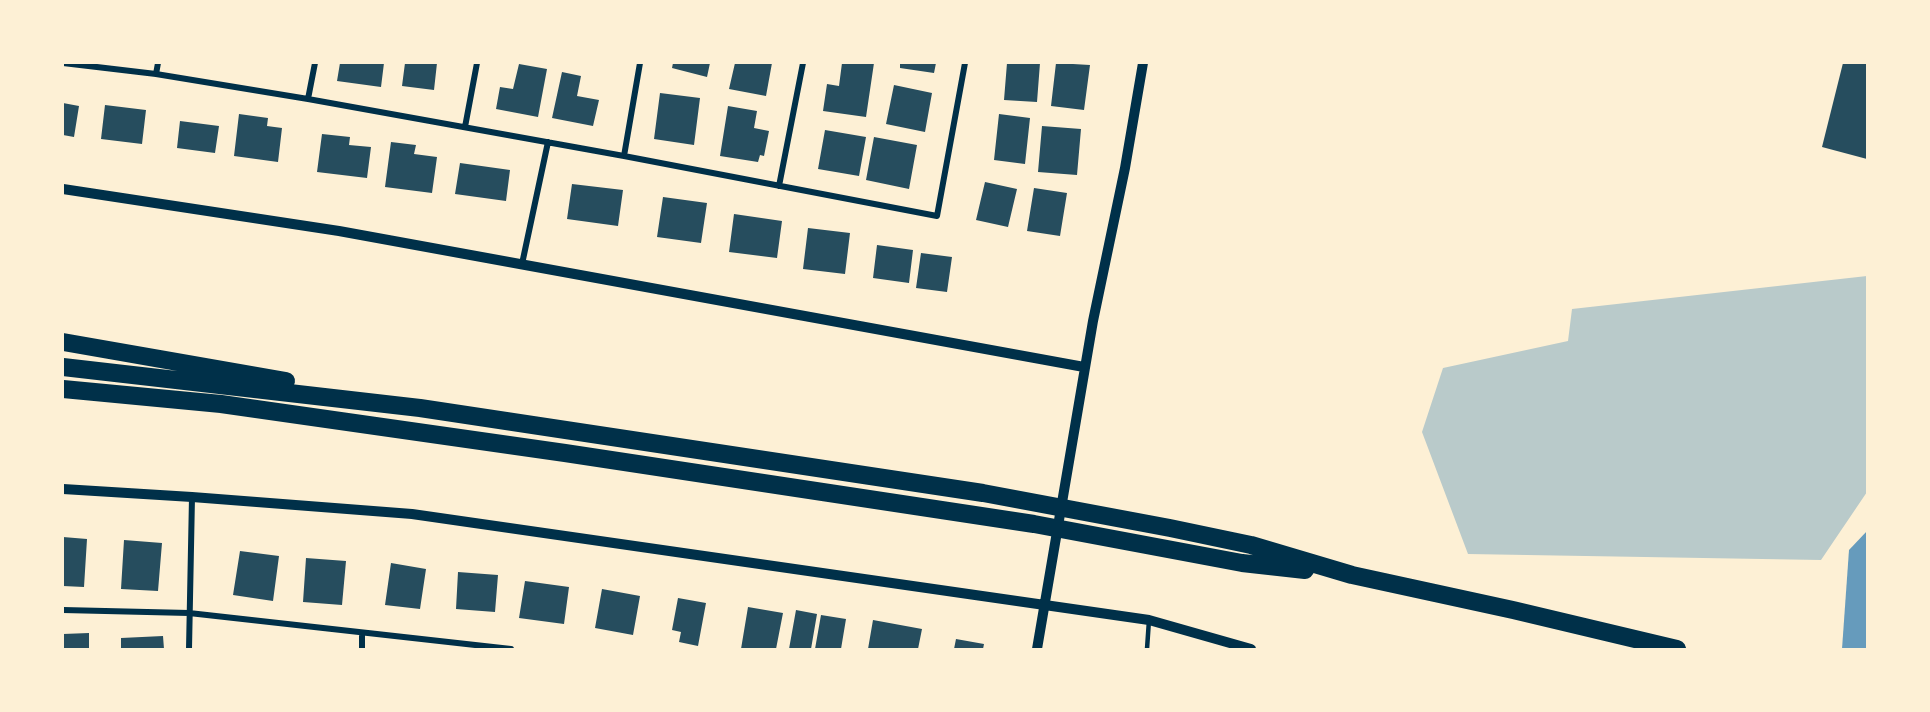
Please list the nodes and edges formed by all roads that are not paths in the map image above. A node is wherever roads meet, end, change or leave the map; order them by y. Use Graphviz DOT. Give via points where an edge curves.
graph roads {
  1 [pos="63,63"];
  2 [pos="158,63"];
  3 [pos="315,63"];
  4 [pos="477,63"];
  5 [pos="640,63"];
  6 [pos="803,63"];
  7 [pos="965,63"];
  8 [pos="1143,63"];
  9 [pos="156,74"];
  10 [pos="308,99"];
  11 [pos="465,127"];
  12 [pos="548,142"];
  13 [pos="624,156"];
  14 [pos="779,186"];
  15 [pos="63,189"];
  16 [pos="522,264"];
  17 [pos="63,342"];
  18 [pos="63,367"];
  19 [pos="1084,367"];
  20 [pos="63,389"];
  21 [pos="420,408"];
  22 [pos="63,489"];
  23 [pos="192,497"];
  24 [pos="1352,575"];
  25 [pos="63,610"];
  26 [pos="189,613"];
  27 [pos="1149,620"];
  28 [pos="362,633"];
  29 [pos="189,649"];
  30 [pos="362,649"];
  31 [pos="510,649"];
  32 [pos="1037,649"];
  33 [pos="1147,649"];
  34 [pos="1251,649"];
  35 [pos="1677,649"];
  1 -- 9 [label="street"];
  2 -- 9 [label="street"];
  3 -- 10 [label="street"];
  4 -- 11 [label="street"];
  5 -- 13 [label="street"];
  6 -- 14 [label="street"];
  7 -- 14 [label="street" via="937,216"];
  8 -- 19 [label="street"];
  9 -- 10 [label="street"];
  10 -- 11 [label="street"];
  11 -- 12 [label="street"];
  12 -- 13 [label="street"];
  12 -- 16 [label="street"];
  13 -- 14 [label="street"];
  15 -- 16 [label="street" via="339,231"];
  16 -- 19 [label="street"];
  17 -- 21 [label="highway"];
  18 -- 21 [label="highway"];
  19 -- 32 [label="street"];
  20 -- 24 [label="highway" via="220,404 565,453 1034,524 1242,563"];
  21 -- 24 [label="highway" via="983,493 1251,545"];
  22 -- 23 [label="street"];
  23 -- 26 [label="street"];
  23 -- 27 [label="street" via="412,514"];
  24 -- 35 [label="highway"];
  25 -- 26 [label="street"];
  26 -- 28 [label="street"];
  26 -- 29 [label="street"];
  27 -- 33 [label="lane"];
  27 -- 34 [label="street"];
  28 -- 30 [label="street"];
  28 -- 31 [label="street"];
}
